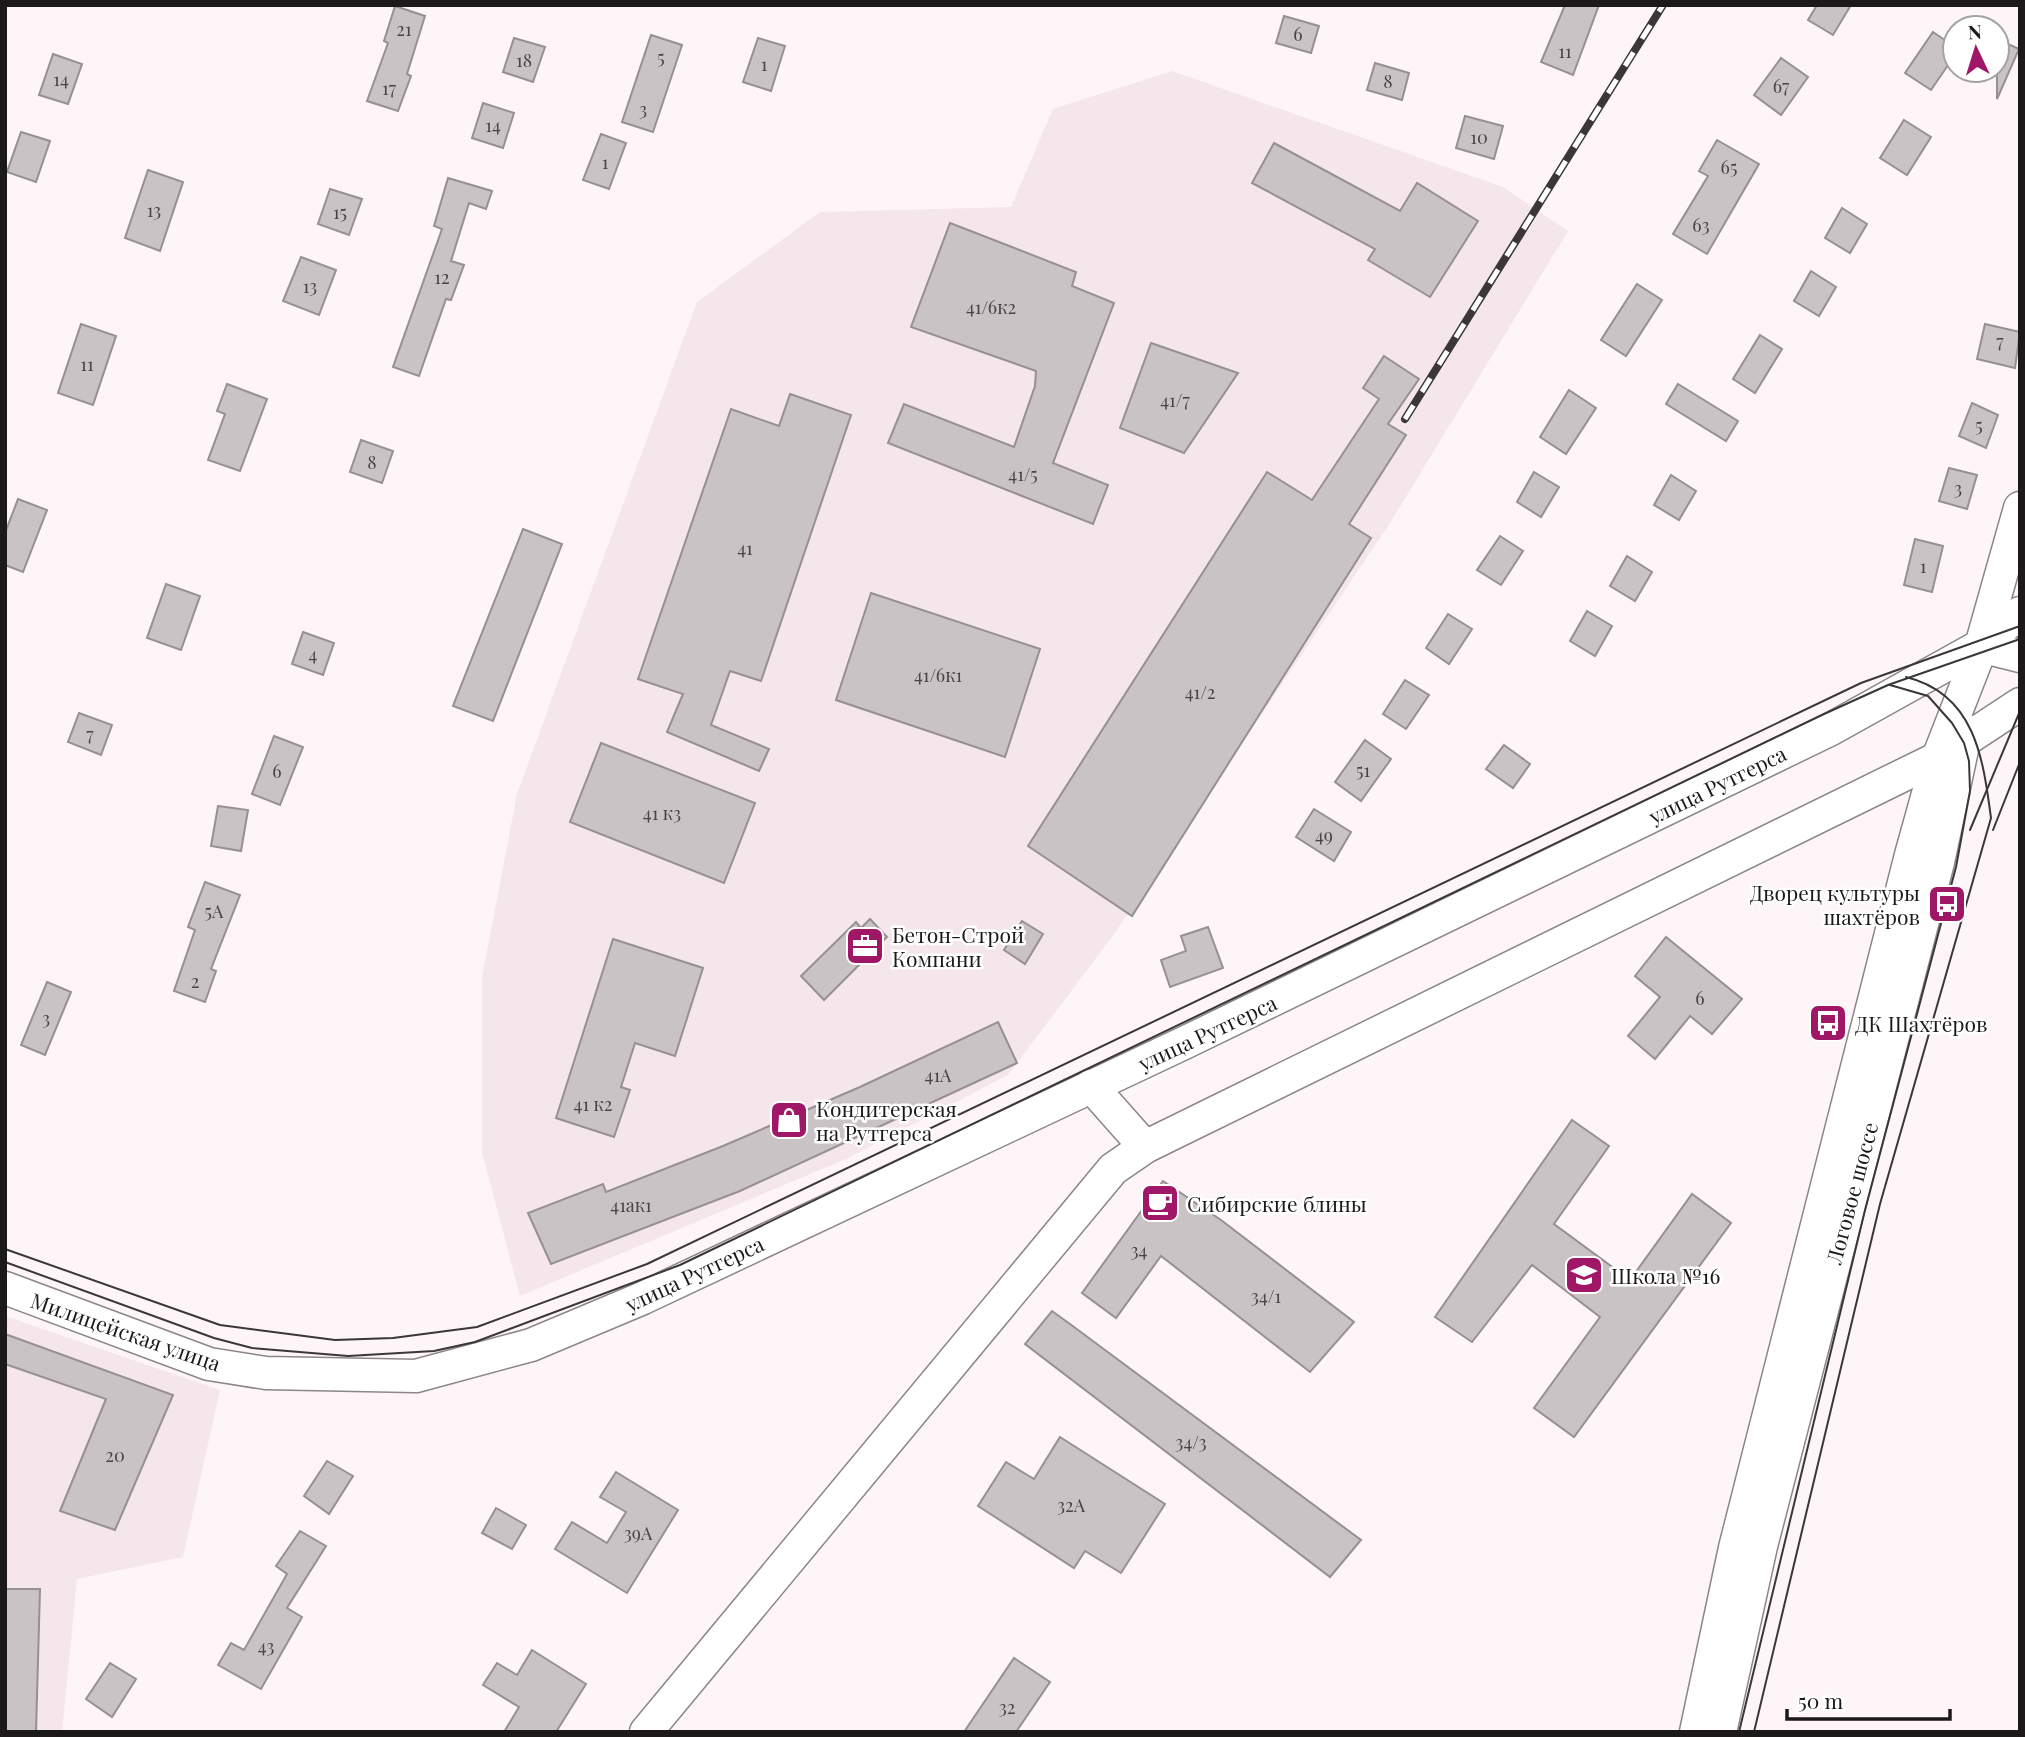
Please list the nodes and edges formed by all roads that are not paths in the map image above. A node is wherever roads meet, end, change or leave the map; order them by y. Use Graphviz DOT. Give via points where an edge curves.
graph roads {
  1 [pos="2020,508"];
  2 [pos="2020,613"];
  3 [pos="1979,650"];
  4 [pos="2020,656"];
  5 [pos="2020,704"];
  6 [pos="1951,750"];
  7 [pos="1091,1086"];
  8 [pos="1145,1147"];
  9 [pos="5,1288"];
  10 [pos="416,1376"];
  11 [pos="646,1732"];
  12 [pos="1696,1732"];
  13 [pos="1720,1732"];
  1 -- 3 [label="main road"];
  2 -- 3 [label="main road, улица Рутгерса"];
  3 -- 4 [label="main road"];
  3 -- 6 [label="main road"];
  3 -- 7 [label="main road, улица Рутгерса" via="1831,729"];
  5 -- 6 [label="main road"];
  6 -- 8 [label="main road"];
  6 -- 12 [label="main road, Логовое шоссе" via="1735,1548"];
  6 -- 13 [label="main road, Логовое шоссе" via="1938,862 1765,1532"];
  7 -- 8 [label="main road"];
  7 -- 10 [label="main road, улица Рутгерса" via="643,1298 531,1345"];
  8 -- 11 [label="main road" via="1113,1169 1084,1200"];
  9 -- 10 [label="main road, Милицейская улица" via="209,1364 266,1373"];
}
